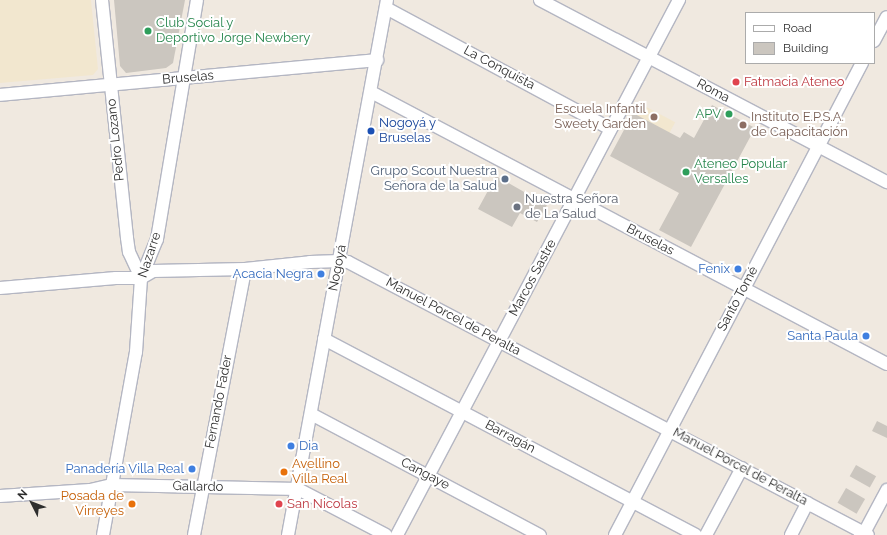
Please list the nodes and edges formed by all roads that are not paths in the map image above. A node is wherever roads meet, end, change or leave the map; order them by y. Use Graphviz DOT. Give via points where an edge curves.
graph roads {
  1 [pos="102,0"];
  2 [pos="198,0"];
  3 [pos="540,0"];
  4 [pos="679,0"];
  5 [pos="387,4"];
  6 [pos="887,17"];
  7 [pos="875,39"];
  8 [pos="649,57"];
  9 [pos="377,60"];
  10 [pos="861,64"];
  11 [pos="183,79"];
  12 [pos="110,85"];
  13 [pos="371,92"];
  14 [pos="0,95"];
  15 [pos="612,129"];
  16 [pos="818,145"];
  17 [pos="887,182"];
  18 [pos="574,200"];
  19 [pos="340,261"];
  20 [pos="245,269"];
  21 [pos="141,278"];
  22 [pos="0,288"];
  23 [pos="743,289"];
  24 [pos="324,339"];
  25 [pos="499,341"];
  26 [pos="887,364"];
  27 [pos="462,412"];
  28 [pos="310,414"];
  29 [pos="670,430"];
  30 [pos="742,468"];
  31 [pos="428,476"];
  32 [pos="112,485"];
  33 [pos="203,487"];
  34 [pos="298,489"];
  35 [pos="887,490"];
  36 [pos="0,496"];
  37 [pos="633,501"];
  38 [pos="807,503"];
  39 [pos="103,535"];
  40 [pos="194,535"];
  41 [pos="288,535"];
  42 [pos="386,535"];
  43 [pos="397,535"];
  44 [pos="540,535"];
  45 [pos="615,535"];
  46 [pos="696,535"];
  47 [pos="706,535"];
  48 [pos="791,535"];
  49 [pos="864,535"];
  1 -- 12 [label="street, Pedro Lozano"];
  2 -- 11 [label="street, Nazarre"];
  3 -- 8 [label="street, Roma"];
  4 -- 8 [label="street, Marcos Sastre"];
  5 -- 9 [label="street, Nogoyá"];
  5 -- 15 [label="street, La Conquista"];
  6 -- 7 [label="street"];
  8 -- 15 [label="street, Marcos Sastre"];
  8 -- 16 [label="street, Roma"];
  9 -- 11 [label="street, Bruselas"];
  9 -- 13 [label="street, Nogoyá"];
  10 -- 16 [label="street, Santo Tomé"];
  11 -- 12 [label="street, Bruselas"];
  11 -- 21 [label="street, Nazarre" via="156,239"];
  12 -- 14 [label="street, Bruselas"];
  12 -- 21 [label="street, Pedro Lozano" via="129,252"];
  13 -- 18 [label="street, Bruselas"];
  13 -- 19 [label="street, Nogoyá"];
  15 -- 18 [label="street, Marcos Sastre"];
  16 -- 17 [label="street, Roma"];
  16 -- 23 [label="street, Santo Tomé"];
  18 -- 23 [label="street, Bruselas"];
  18 -- 25 [label="street, Marcos Sastre"];
  19 -- 20 [label="street, Manuel Porcel de Peralta"];
  19 -- 24 [label="street, Nogoyá"];
  19 -- 25 [label="street, Manuel Porcel de Peralta" via="348,262"];
  20 -- 21 [label="street, Manuel Porcel de Peralta" via="153,271"];
  20 -- 33 [label="street, Fernando Fader"];
  21 -- 22 [label="street, Manuel Porcel de Peralta"];
  21 -- 32 [label="street, Nazarre" via="136,352"];
  23 -- 26 [label="street, Bruselas"];
  23 -- 29 [label="street, Santo Tomé"];
  24 -- 27 [label="street, Barragán"];
  24 -- 28 [label="street, Nogoyá"];
  25 -- 27 [label="street, Marcos Sastre"];
  25 -- 29 [label="street, Manuel Porcel de Peralta"];
  27 -- 31 [label="street, Marcos Sastre"];
  27 -- 37 [label="street, Barragán"];
  28 -- 31 [label="street, Cangaye"];
  28 -- 34 [label="street, Nogoyá"];
  29 -- 30 [label="street, Manuel Porcel de Peralta"];
  29 -- 37 [label="street, Santo Tomé"];
  30 -- 38 [label="street, Manuel Porcel de Peralta"];
  30 -- 47 [label="street"];
  31 -- 43 [label="street, Marcos Sastre"];
  31 -- 44 [label="street, Cangaye"];
  32 -- 33 [label="street, Gallardo"];
  32 -- 36 [label="street, Gallardo" via="90,490"];
  32 -- 39 [label="street, Nazarre"];
  33 -- 34 [label="street, Gallardo"];
  33 -- 40 [label="street, Fernando Fader"];
  34 -- 41 [label="street, Nogoyá"];
  34 -- 42 [label="street, Gallardo"];
  35 -- 49 [label="street"];
  37 -- 45 [label="street, Santo Tomé"];
  37 -- 46 [label="street, Barragán"];
  38 -- 48 [label="street"];
  38 -- 49 [label="street, Manuel Porcel de Peralta"];
}
